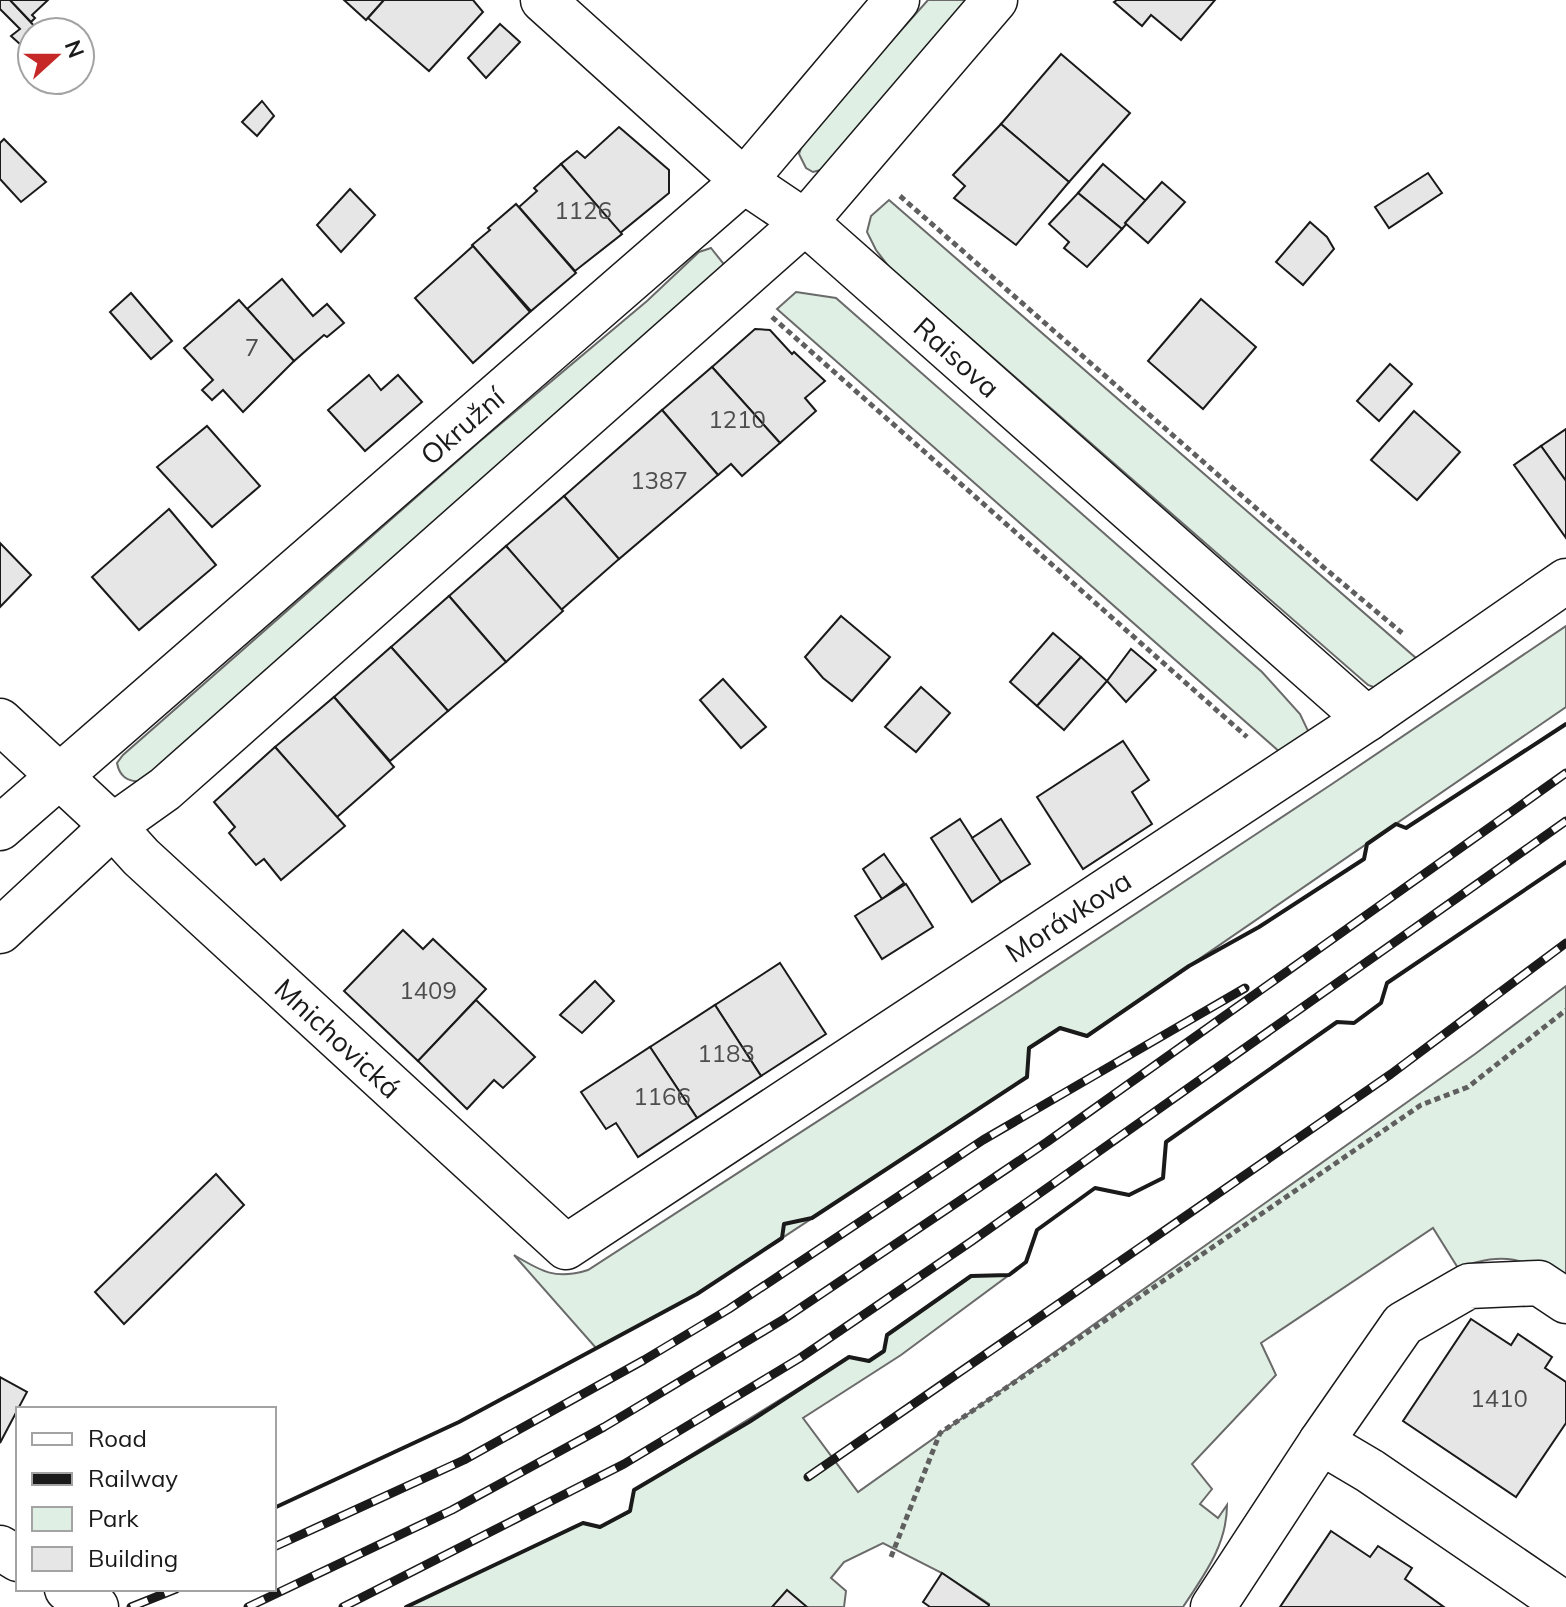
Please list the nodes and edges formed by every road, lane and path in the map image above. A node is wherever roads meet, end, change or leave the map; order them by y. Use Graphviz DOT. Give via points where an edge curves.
graph roads {
  1 [pos="543,0"];
  2 [pos="897,0"];
  3 [pos="995,0"];
  4 [pos="744,181"];
  5 [pos="900,196"];
  6 [pos="805,222"];
  7 [pos="767,312"];
  8 [pos="1566,581"];
  9 [pos="1443,666"];
  10 [pos="1367,719"];
  11 [pos="0,721"];
  12 [pos="1287,772"];
  13 [pos="59,776"];
  14 [pos="113,826"];
  15 [pos="0,828"];
  16 [pos="0,931"];
  17 [pos="1566,1010"];
  18 [pos="566,1247"];
  19 [pos="1566,1301"];
  20 [pos="1321,1442"];
  21 [pos="891,1557"];
  22 [pos="70,1591"];
  23 [pos="1566,1605"];
  24 [pos="96,1607"];
  25 [pos="1213,1607"];
  1 -- 4 [label="street, Raisova"];
  2 -- 4 [label="street, Okružní"];
  3 -- 6 [label="street"];
  4 -- 6 [label="street, Raisova"];
  4 -- 13 [label="street, Okružní"];
  5 -- 9 [label="path"];
  6 -- 10 [label="street, Raisova"];
  6 -- 14 [label="street" via="165,789"];
  7 -- 12 [label="path"];
  8 -- 9 [label="street, Morávkova"];
  9 -- 10 [label="street, Morávkova"];
  10 -- 12 [label="street, Morávkova"];
  11 -- 13 [label="street, Mnichovická"];
  12 -- 18 [label="street, Morávkova"];
  13 -- 14 [label="street, Mnichovická"];
  13 -- 15 [label="street, Okružní"];
  14 -- 16 [label="street"];
  14 -- 18 [label="street, Mnichovická"];
  17 -- 21 [label="path" via="1468,1087 1421,1105 940,1433"];
  19 -- 20 [label="street" via="1539,1283 1469,1286 1403,1324"];
  20 -- 23 [label="street"];
  20 -- 25 [label="street"];
  22 -- 24 [label="street"];
}
